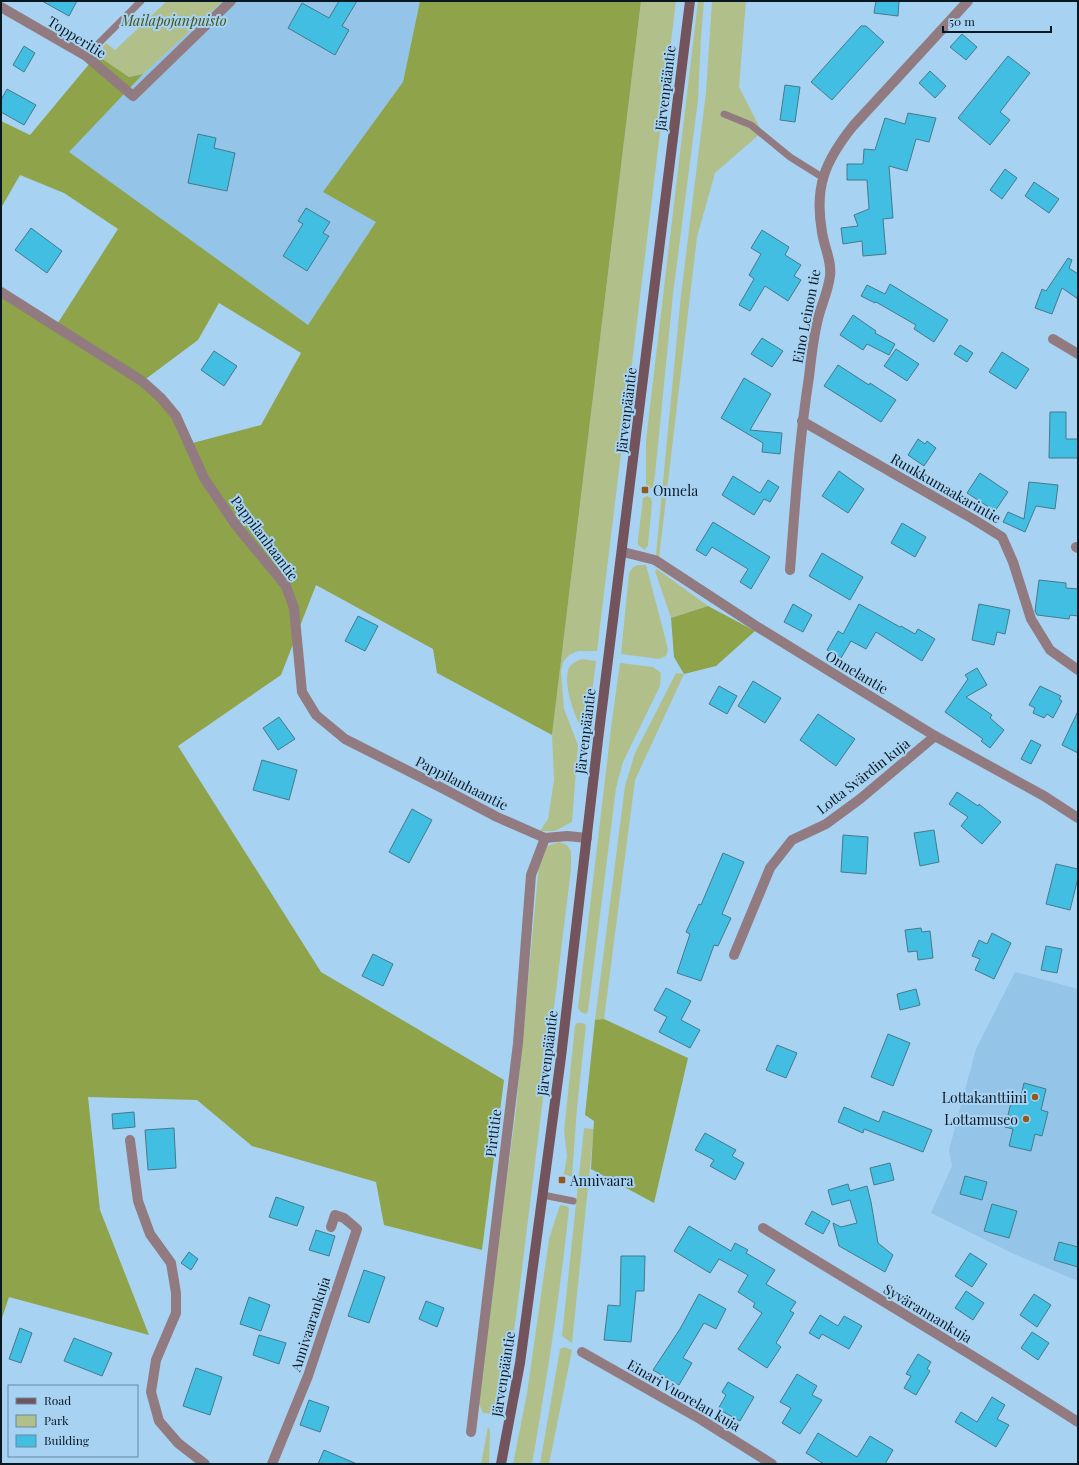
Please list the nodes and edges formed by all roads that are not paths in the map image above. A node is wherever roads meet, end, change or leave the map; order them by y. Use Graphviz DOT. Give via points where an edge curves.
graph roads {
  1 [pos="141,1"];
  2 [pos="231,1"];
  3 [pos="690,1"];
  4 [pos="968,1"];
  5 [pos="1,7"];
  6 [pos="86,56"];
  7 [pos="724,114"];
  8 [pos="822,178"];
  9 [pos="1,292"];
  10 [pos="1053,339"];
  11 [pos="1078,354"];
  12 [pos="802,421"];
  13 [pos="623,552"];
  14 [pos="790,570"];
  15 [pos="1078,670"];
  16 [pos="935,736"];
  17 [pos="1078,818"];
  18 [pos="545,838"];
  19 [pos="586,838"];
  20 [pos="734,955"];
  21 [pos="130,1140"];
  22 [pos="543,1195"];
  23 [pos="573,1201"];
  24 [pos="331,1227"];
  25 [pos="763,1228"];
  26 [pos="582,1352"];
  27 [pos="1078,1422"];
  28 [pos="471,1432"];
  29 [pos="205,1464"];
  30 [pos="272,1464"];
  31 [pos="501,1464"];
  32 [pos="772,1464"];
  1 -- 6 [label="lane"];
  2 -- 6 [label="street, Topperitie" via="133,96"];
  3 -- 13 [label="main road, Järvenpääntie"];
  4 -- 8 [label="street, Eino Leinon tie" via="852,126 836,146"];
  5 -- 6 [label="street, Topperitie"];
  7 -- 8 [label="lane" via="751,125 790,157"];
  8 -- 12 [label="street, Eino Leinon tie" via="819,206 831,275 817,323"];
  9 -- 18 [label="street, Pappilanhaantie" via="142,381 176,416 212,491 235,524 286,586 294,608 302,692 316,715 345,739 497,817"];
  10 -- 11 [label="street"];
  12 -- 14 [label="street, Eino Leinon tie"];
  12 -- 15 [label="street, Ruukkumaakarintie" via="1002,537 1013,562 1031,619 1050,650"];
  13 -- 16 [label="street, Onnelantie" via="655,560 756,626"];
  13 -- 19 [label="main road, Järvenpääntie"];
  16 -- 17 [label="street, Onnelantie" via="1044,796"];
  16 -- 20 [label="street, Lotta Svärdin kuja" via="855,803 826,824 792,840 770,868"];
  18 -- 19 [label="street, Pappilanhaantie"];
  18 -- 28 [label="street, Pirttitie" via="531,875 518,1043"];
  19 -- 22 [label="main road, Järvenpääntie"];
  21 -- 29 [label="street" via="138,1201 150,1234 171,1264 176,1293 176,1313 156,1360 151,1392 159,1421 178,1443"];
  22 -- 23 [label="lane"];
  22 -- 31 [label="main road, Järvenpääntie" via="520,1363"];
  24 -- 30 [label="street, Annivaarankuja" via="335,1215 344,1218 357,1229 308,1376"];
  25 -- 27 [label="street, Syvärannankuja" via="904,1316 1001,1372"];
  26 -- 32 [label="street, Einari Vuorelan kuja" via="700,1419"];
}
